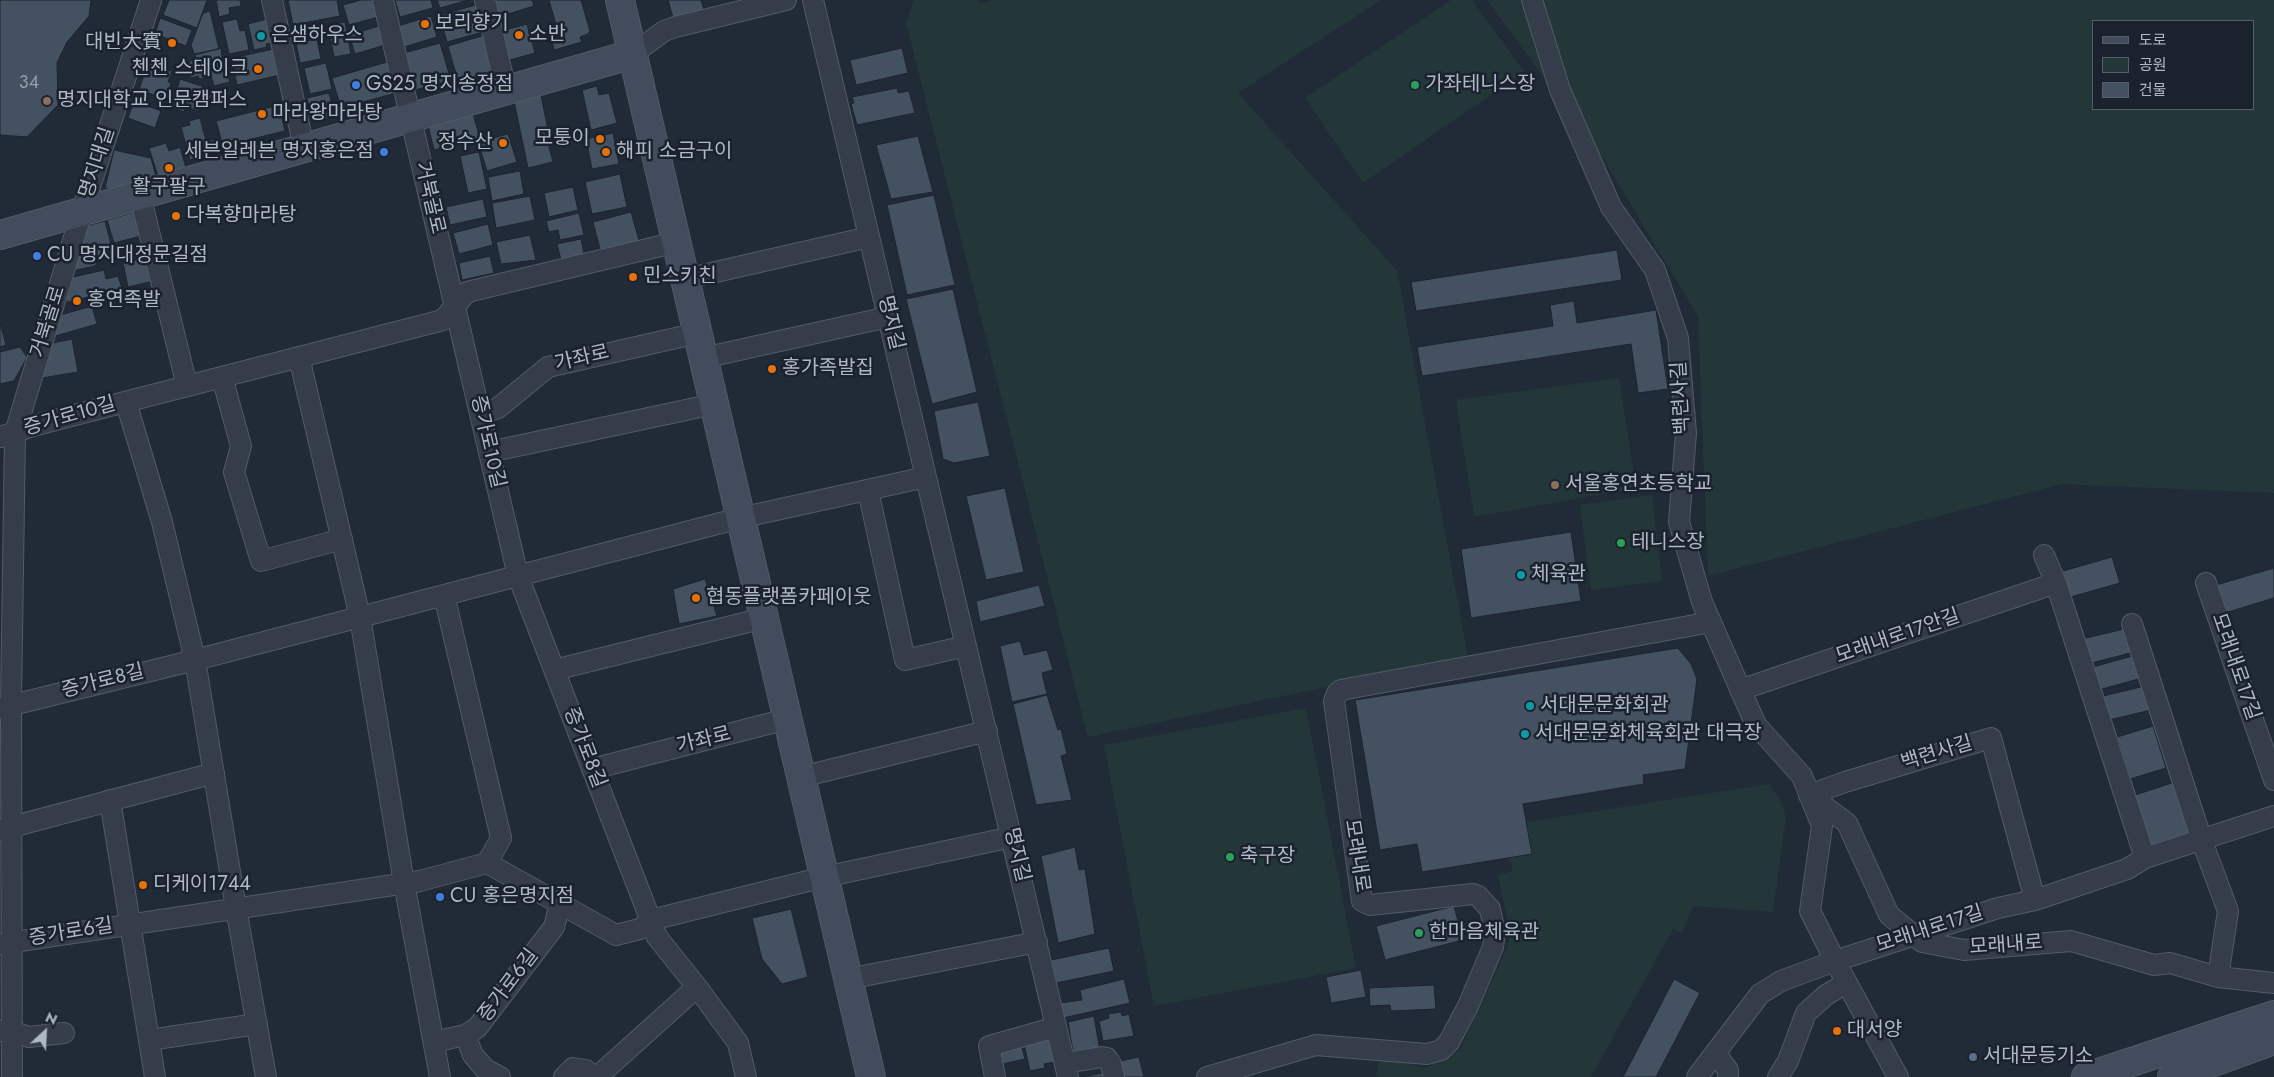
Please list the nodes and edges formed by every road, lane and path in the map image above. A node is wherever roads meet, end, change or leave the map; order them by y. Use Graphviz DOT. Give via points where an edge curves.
graph roads {
  1 [pos="151,0"];
  2 [pos="272,0"];
  3 [pos="383,0"];
  4 [pos="485,0"];
  5 [pos="620,0"];
  6 [pos="786,0"];
  7 [pos="813,0"];
  8 [pos="1532,0"];
  9 [pos="715,8"];
  10 [pos="633,54"];
  11 [pos="506,90"];
  12 [pos="410,117"];
  13 [pos="304,148"];
  14 [pos="140,195"];
  15 [pos="82,211"];
  16 [pos="0,234"];
  17 [pos="869,237"];
  18 [pos="677,242"];
  19 [pos="685,278"];
  20 [pos="456,308"];
  21 [pos="888,317"];
  22 [pos="701,345"];
  23 [pos="299,357"];
  24 [pos="222,377"];
  25 [pos="187,386"];
  26 [pos="126,402"];
  27 [pos="714,404"];
  28 [pos="480,414"];
  29 [pos="8,435"];
  30 [pos="489,452"];
  31 [pos="926,477"];
  32 [pos="868,490"];
  33 [pos="740,518"];
  34 [pos="342,539"];
  35 [pos="2044,555"];
  36 [pos="7,569"];
  37 [pos="518,576"];
  38 [pos="2206,582"];
  39 [pos="2056,583"];
  40 [pos="444,595"];
  41 [pos="360,617"];
  42 [pos="764,618"];
  43 [pos="1711,622"];
  44 [pos="2132,624"];
  45 [pos="966,646"];
  46 [pos="196,660"];
  47 [pos="554,670"];
  48 [pos="1740,690"];
  49 [pos="6,706"];
  50 [pos="787,719"];
  51 [pos="987,731"];
  52 [pos="592,769"];
  53 [pos="214,773"];
  54 [pos="801,777"];
  55 [pos="2274,780"];
  56 [pos="1810,795"];
  57 [pos="110,800"];
  58 [pos="2274,816"];
  59 [pos="5,828"];
  60 [pos="1012,837"];
  61 [pos="2202,841"];
  62 [pos="2145,858"];
  63 [pos="487,863"];
  64 [pos="824,877"];
  65 [pos="404,883"];
  66 [pos="2035,900"];
  67 [pos="560,904"];
  68 [pos="236,908"];
  69 [pos="651,920"];
  70 [pos="131,924"];
  71 [pos="1914,935"];
  72 [pos="1037,942"];
  73 [pos="6,943"];
  74 [pos="1834,962"];
  75 [pos="2218,977"];
  76 [pos="848,979"];
  77 [pos="1846,983"];
  78 [pos="2274,983"];
  79 [pos="698,987"];
  80 [pos="2274,1015"];
  81 [pos="257,1024"];
  82 [pos="1056,1027"];
  83 [pos="6,1031"];
  84 [pos="64,1033"];
  85 [pos="466,1035"];
  86 [pos="149,1040"];
  87 [pos="2274,1040"];
  88 [pos="434,1042"];
  89 [pos="1715,1053"];
  90 [pos="1066,1070"];
  91 [pos="2182,1076"];
  92 [pos="12,1077"];
  93 [pos="155,1077"];
  94 [pos="266,1077"];
  95 [pos="440,1077"];
  96 [pos="500,1077"];
  97 [pos="564,1077"];
  98 [pos="593,1077"];
  99 [pos="597,1077"];
  100 [pos="746,1077"];
  101 [pos="871,1077"];
  102 [pos="995,1077"];
  103 [pos="1114,1077"];
  104 [pos="1207,1077"];
  105 [pos="1697,1077"];
  106 [pos="1728,1077"];
  107 [pos="1778,1077"];
  108 [pos="1898,1077"];
  109 [pos="2086,1077"];
  1 -- 15 [label="street, 명지대길"];
  2 -- 13 [label="street"];
  3 -- 12 [label="street, 거북골로"];
  4 -- 11 [label="street"];
  5 -- 10 [label="main road"];
  6 -- 9 [label="street"];
  7 -- 17 [label="street, 명지길"];
  8 -- 43 [label="street, 백련사길" via="1560,90 1611,207 1655,270 1678,338 1686,433 1679,522"];
  9 -- 10 [label="street" via="664,31"];
  10 -- 11 [label="main road"];
  10 -- 18 [label="main road"];
  11 -- 12 [label="main road"];
  12 -- 13 [label="main road"];
  12 -- 20 [label="street, 거북골로"];
  13 -- 14 [label="main road"];
  14 -- 15 [label="main road"];
  14 -- 25 [label="street"];
  15 -- 16 [label="main road"];
  15 -- 29 [label="street, 거북골로"];
  17 -- 19 [label="street"];
  17 -- 21 [label="street, 명지길"];
  18 -- 19 [label="main road"];
  18 -- 20 [label="street, 증가로10길" via="467,292"];
  19 -- 22 [label="main road"];
  20 -- 23 [label="street, 증가로10길" via="443,320"];
  20 -- 28 [label="street, 증가로10길"];
  21 -- 22 [label="street, 가좌로"];
  21 -- 31 [label="street, 명지길"];
  22 -- 27 [label="main road"];
  22 -- 28 [label="street, 가좌로" via="548,367 498,408"];
  23 -- 24 [label="street, 증가로10길"];
  23 -- 34 [label="street"];
  24 -- 25 [label="street, 증가로10길"];
  24 -- 34 [label="street" via="241,446 234,472 261,561"];
  25 -- 26 [label="street, 증가로10길"];
  26 -- 29 [label="street, 증가로10길"];
  26 -- 46 [label="street, 증가로10길" via="162,522"];
  27 -- 30 [label="street"];
  27 -- 33 [label="main road"];
  28 -- 30 [label="street, 증가로10길"];
  29 -- 36 [label="street, 증가로10길"];
  30 -- 37 [label="street, 증가로10길"];
  31 -- 32 [label="street"];
  31 -- 45 [label="street, 명지길"];
  32 -- 33 [label="street"];
  32 -- 45 [label="street" via="905,660"];
  33 -- 37 [label="street, 증가로8길"];
  33 -- 42 [label="main road"];
  34 -- 41 [label="street"];
  35 -- 39 [label="street"];
  36 -- 49 [label="street, 증가로10길"];
  37 -- 40 [label="street, 증가로8길"];
  37 -- 47 [label="street, 증가로8길"];
  38 -- 55 [label="street, 모래내로17길"];
  39 -- 48 [label="street, 모래내로17안길"];
  39 -- 62 [label="street"];
  40 -- 41 [label="street, 증가로8길"];
  40 -- 63 [label="street" via="501,838"];
  41 -- 46 [label="street, 증가로8길"];
  41 -- 65 [label="street"];
  42 -- 47 [label="street"];
  42 -- 50 [label="main road"];
  43 -- 48 [label="street, 백련사길"];
  43 -- 104 [label="street, 모래내로" via="1337,692 1334,702 1362,901 1370,905 1473,894 1490,909 1495,932 1493,947 1468,1006 1449,1042 1441,1050 1427,1054 1316,1045"];
  44 -- 61 [label="street"];
  45 -- 51 [label="street, 명지길"];
  46 -- 49 [label="street, 증가로8길"];
  46 -- 53 [label="street"];
  47 -- 52 [label="street, 증가로8길"];
  48 -- 56 [label="street, 백련사길" via="1756,725 1802,776"];
  49 -- 59 [label="street"];
  50 -- 52 [label="street, 가좌로"];
  50 -- 54 [label="main road"];
  51 -- 54 [label="street"];
  51 -- 60 [label="street, 명지길"];
  52 -- 69 [label="street, 증가로8길"];
  53 -- 57 [label="street"];
  53 -- 68 [label="street"];
  54 -- 64 [label="main road"];
  56 -- 66 [label="street, 백련사길" via="1991,738"];
  56 -- 71 [label="street, 모래내로" via="1847,824 1889,915"];
  56 -- 74 [label="street, 백련사길" via="1822,826 1810,911"];
  57 -- 59 [label="street"];
  57 -- 70 [label="street"];
  58 -- 61 [label="street, 모래내로17길"];
  59 -- 73 [label="street"];
  60 -- 64 [label="street"];
  60 -- 72 [label="street, 명지길"];
  61 -- 62 [label="street, 모래내로17길"];
  61 -- 75 [label="street" via="2228,911"];
  62 -- 66 [label="street, 모래내로17길" via="2127,869"];
  63 -- 65 [label="street, 증가로6길"];
  63 -- 67 [label="street"];
  64 -- 69 [label="street"];
  64 -- 76 [label="main road"];
  65 -- 68 [label="street, 증가로6길"];
  65 -- 88 [label="street"];
  66 -- 71 [label="street, 모래내로17길" via="1998,908"];
  67 -- 69 [label="street" via="616,935 640,929"];
  67 -- 85 [label="street, 증가로6길" via="554,927 477,1028"];
  68 -- 70 [label="street, 증가로6길"];
  68 -- 81 [label="street"];
  69 -- 79 [label="street" via="657,937"];
  70 -- 73 [label="street, 증가로6길"];
  70 -- 86 [label="street, 증가로6길"];
  71 -- 74 [label="street, 모래내로17길"];
  71 -- 75 [label="street, 모래내로" via="1922,942 1964,950 2071,941 2154,965 2170,963"];
  72 -- 76 [label="street"];
  72 -- 82 [label="street, 명지길"];
  73 -- 83 [label="street, 증가로6길"];
  74 -- 77 [label="street, 백련사길"];
  74 -- 89 [label="street, 모래내로17길" via="1781,981 1760,994"];
  75 -- 78 [label="street, 모래내로"];
  76 -- 101 [label="main road"];
  77 -- 107 [label="street" via="1806,1012 1788,1061"];
  77 -- 108 [label="street, 백련사길"];
  79 -- 99 [label="street"];
  79 -- 100 [label="street" via="738,1044"];
  80 -- 109 [label="main road"];
  81 -- 86 [label="street"];
  81 -- 94 [label="street"];
  82 -- 90 [label="street, 명지길"];
  82 -- 102 [label="street" via="988,1046"];
  83 -- 84 [label="street" via="29,1037"];
  83 -- 92 [label="street, 증가로6길"];
  85 -- 88 [label="street, 증가로6길"];
  85 -- 96 [label="street" via="472,1055 485,1069"];
  86 -- 93 [label="street, 증가로6길"];
  87 -- 91 [label="main road"];
  88 -- 95 [label="street"];
  89 -- 105 [label="street, 모래내로17길"];
  89 -- 106 [label="street" via="1728,1070"];
  90 -- 103 [label="street, 명지길" via="1102,1057 1111,1064"];
  97 -- 98 [label="street" via="573,1068 586,1070"];
}
